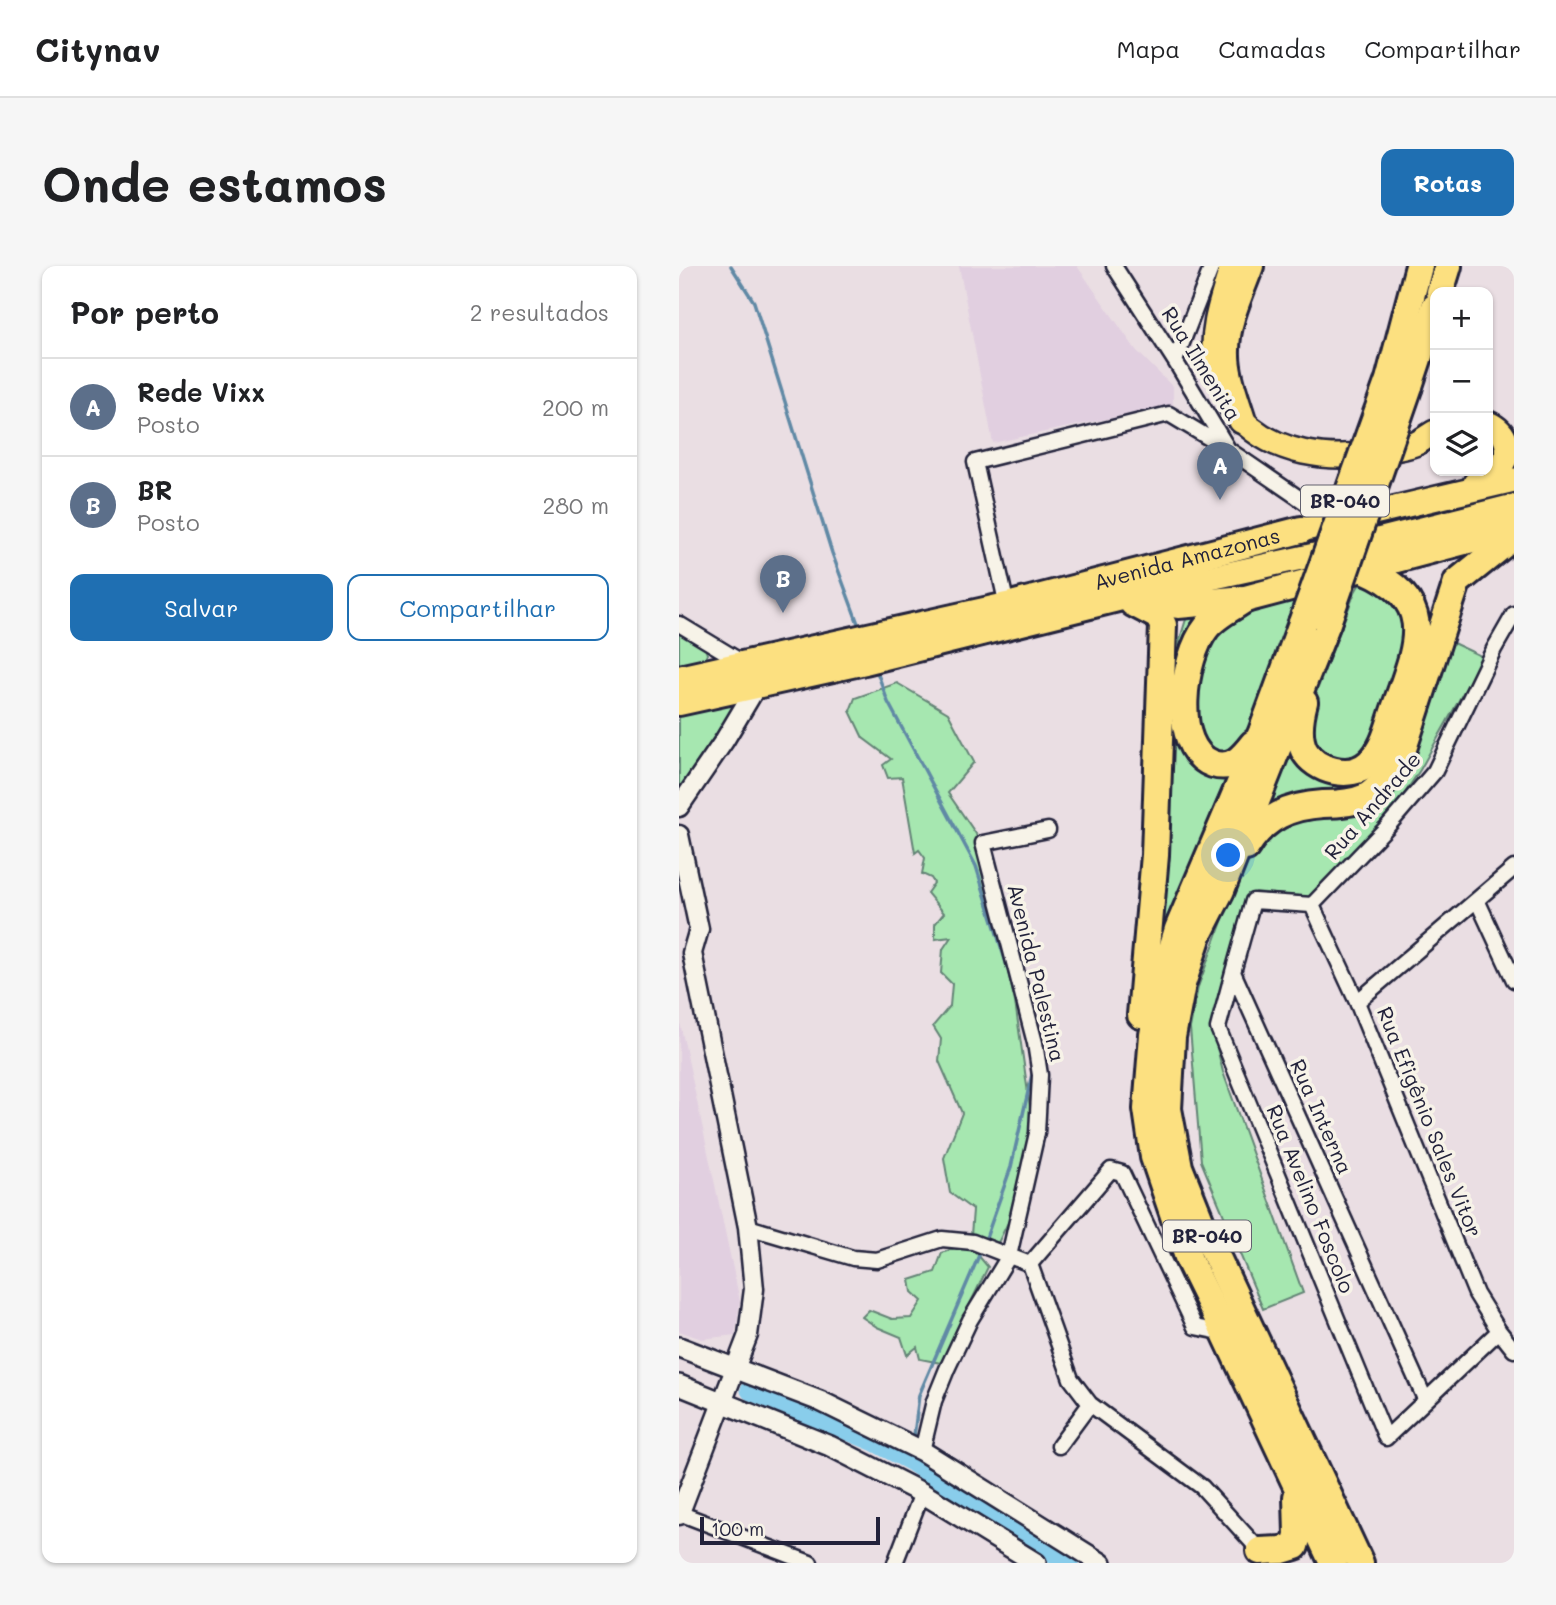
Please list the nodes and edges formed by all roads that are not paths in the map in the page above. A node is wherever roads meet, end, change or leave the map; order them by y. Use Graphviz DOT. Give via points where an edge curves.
graph roads {
  1 [pos="1114,266"];
  2 [pos="1212,266"];
  3 [pos="1232,266"];
  4 [pos="1250,266"];
  5 [pos="1417,272"];
  6 [pos="1430,318"];
  7 [pos="1175,361"];
  8 [pos="1399,383"];
  9 [pos="1490,413"];
  10 [pos="1242,419"];
  11 [pos="1493,427"];
  12 [pos="1514,427"];
  13 [pos="1430,435"];
  14 [pos="1229,450"];
  15 [pos="1493,472"];
  16 [pos="1486,476"];
  17 [pos="1514,480"];
  18 [pos="1451,496"];
  19 [pos="1302,499"];
  20 [pos="1514,506"];
  21 [pos="1334,522"];
  22 [pos="1514,528"];
  23 [pos="1301,530"];
  24 [pos="1514,536"];
  25 [pos="1364,569"];
  26 [pos="1122,597"];
  27 [pos="1245,599"];
  28 [pos="1007,606"];
  29 [pos="1514,614"];
  30 [pos="679,624"];
  31 [pos="1317,629"];
  32 [pos="893,642"];
  33 [pos="752,674"];
  34 [pos="679,679"];
  35 [pos="679,702"];
  36 [pos="1262,732"];
  37 [pos="679,807"];
  38 [pos="1048,830"];
  39 [pos="679,835"];
  40 [pos="1514,868"];
  41 [pos="1221,890"];
  42 [pos="1477,900"];
  43 [pos="1312,905"];
  44 [pos="679,937"];
  45 [pos="692,953"];
  46 [pos="1233,972"];
  47 [pos="1514,980"];
  48 [pos="1357,1002"];
  49 [pos="1146,1109"];
  50 [pos="748,1227"];
  51 [pos="1009,1256"];
  52 [pos="1031,1264"];
  53 [pos="1499,1331"];
  54 [pos="1225,1333"];
  55 [pos="679,1347"];
  56 [pos="1514,1350"];
  57 [pos="736,1368"];
  58 [pos="679,1385"];
  59 [pos="1425,1399"];
  60 [pos="723,1402"];
  61 [pos="1090,1404"];
  62 [pos="1059,1446"];
  63 [pos="922,1451"];
  64 [pos="1296,1485"];
  65 [pos="922,1493"];
  66 [pos="679,1514"];
  67 [pos="1266,1557"];
  68 [pos="810,1563"];
  69 [pos="895,1563"];
  70 [pos="1036,1563"];
  71 [pos="1101,1563"];
  72 [pos="1333,1563"];
  73 [pos="1360,1563"];
  1 -- 7 [label="street, Rua Ilmenita"];
  2 -- 7 [label="street"];
  3 -- 10 [label="main road, BR-040" via="1213,346 1223,392"];
  4 -- 10 [label="highway" via="1226,346"];
  5 -- 8 [label="highway, BR-040"];
  6 -- 8 [label="highway, BR-040"];
  7 -- 14 [label="street, Rua Ilmenita"];
  8 -- 31 [label="highway, BR-040, bridge"];
  9 -- 12 [label="main road"];
  10 -- 13 [label="main road, BR-040" via="1270,440 1311,454 1374,454 1415,444"];
  11 -- 15 [label="main road" via="1508,443 1504,460"];
  14 -- 19 [label="street"];
  14 -- 28 [label="street" via="1169,414 975,462"];
  16 -- 18 [label="main road"];
  17 -- 18 [label="main road, Avenida Amazonas"];
  18 -- 21 [label="main road, Avenida Amazonas"];
  19 -- 21 [label="street"];
  19 -- 23 [label="street" via="1308,521"];
  20 -- 26 [label="main road, Avenida Amazonas"];
  21 -- 23 [label="main road, Avenida Amazonas"];
  22 -- 25 [label="highway"];
  23 -- 28 [label="highway, Avenida Amazonas"];
  24 -- 41 [label="highway" via="1457,582 1399,761 1387,779 1363,798 1280,813 1251,838"];
  25 -- 27 [label="highway"];
  25 -- 31 [label="highway" via="1394,584 1409,601 1417,626 1414,654 1379,752 1367,766 1352,772 1322,767 1303,748 1300,718"];
  26 -- 27 [label="highway" via="1178,606"];
  26 -- 32 [label="highway, Avenida Amazonas"];
  26 -- 49 [label="highway" via="1159,616 1163,625 1155,855 1140,1030"];
  27 -- 36 [label="highway" via="1207,627 1199,640 1188,669 1186,718 1194,748 1206,761 1220,766 1239,760"];
  28 -- 32 [label="highway, Avenida Amazonas"];
  29 -- 43 [label="street, Rua Andrade" via="1435,771"];
  30 -- 33 [label="street"];
  31 -- 36 [label="highway, BR-040"];
  31 -- 41 [label="highway, BR-040"];
  32 -- 33 [label="highway, Avenida Amazonas"];
  33 -- 34 [label="highway"];
  33 -- 35 [label="highway"];
  33 -- 37 [label="street" via="724,741"];
  36 -- 49 [label="highway, BR-040" via="1178,929 1155,1024"];
  38 -- 51 [label="street, Avenida Palestina" via="983,843 1040,1075 1037,1133"];
  39 -- 45 [label="street" via="699,929"];
  40 -- 42 [label="street"];
  41 -- 73 [label="highway, BR-040" via="1198,935 1172,1037 1168,1108 1179,1167 1205,1233"];
  42 -- 47 [label="street"];
  42 -- 48 [label="street"];
  43 -- 46 [label="street" via="1254,901"];
  43 -- 48 [label="street, Rua Efigênio Sales Vitor"];
  44 -- 45 [label="street"];
  45 -- 50 [label="street"];
  46 -- 59 [label="street, Rua Interna"];
  46 -- 59 [label="street, Rua Avelino Foscolo" via="1218,1028 1386,1438"];
  48 -- 53 [label="street, Rua Efigênio Sales Vitor" via="1476,1294"];
  49 -- 54 [label="highway, BR-040" via="1154,1157 1189,1260"];
  50 -- 51 [label="street" via="853,1258 877,1260 942,1239 973,1242"];
  50 -- 57 [label="street" via="754,1289 748,1335"];
  51 -- 52 [label="street"];
  51 -- 63 [label="street, Avenida Palestina" via="947,1369"];
  52 -- 54 [label="street" via="1111,1170 1122,1173 1195,1327"];
  52 -- 61 [label="street" via="1071,1379"];
  53 -- 56 [label="street, Rua Efigênio Sales Vitor"];
  53 -- 59 [label="street"];
  54 -- 64 [label="highway, BR-040"];
  55 -- 57 [label="main road"];
  57 -- 60 [label="street"];
  57 -- 63 [label="main road" via="820,1401"];
  58 -- 60 [label="main road"];
  60 -- 65 [label="main road" via="830,1446"];
  60 -- 66 [label="street"];
  61 -- 62 [label="street"];
  61 -- 67 [label="street" via="1202,1487"];
  63 -- 71 [label="main road"];
  64 -- 67 [label="highway" via="1295,1546"];
  64 -- 72 [label="highway, BR-040"];
  65 -- 69 [label="street"];
  65 -- 70 [label="main road"];
  66 -- 68 [label="street"];
}
